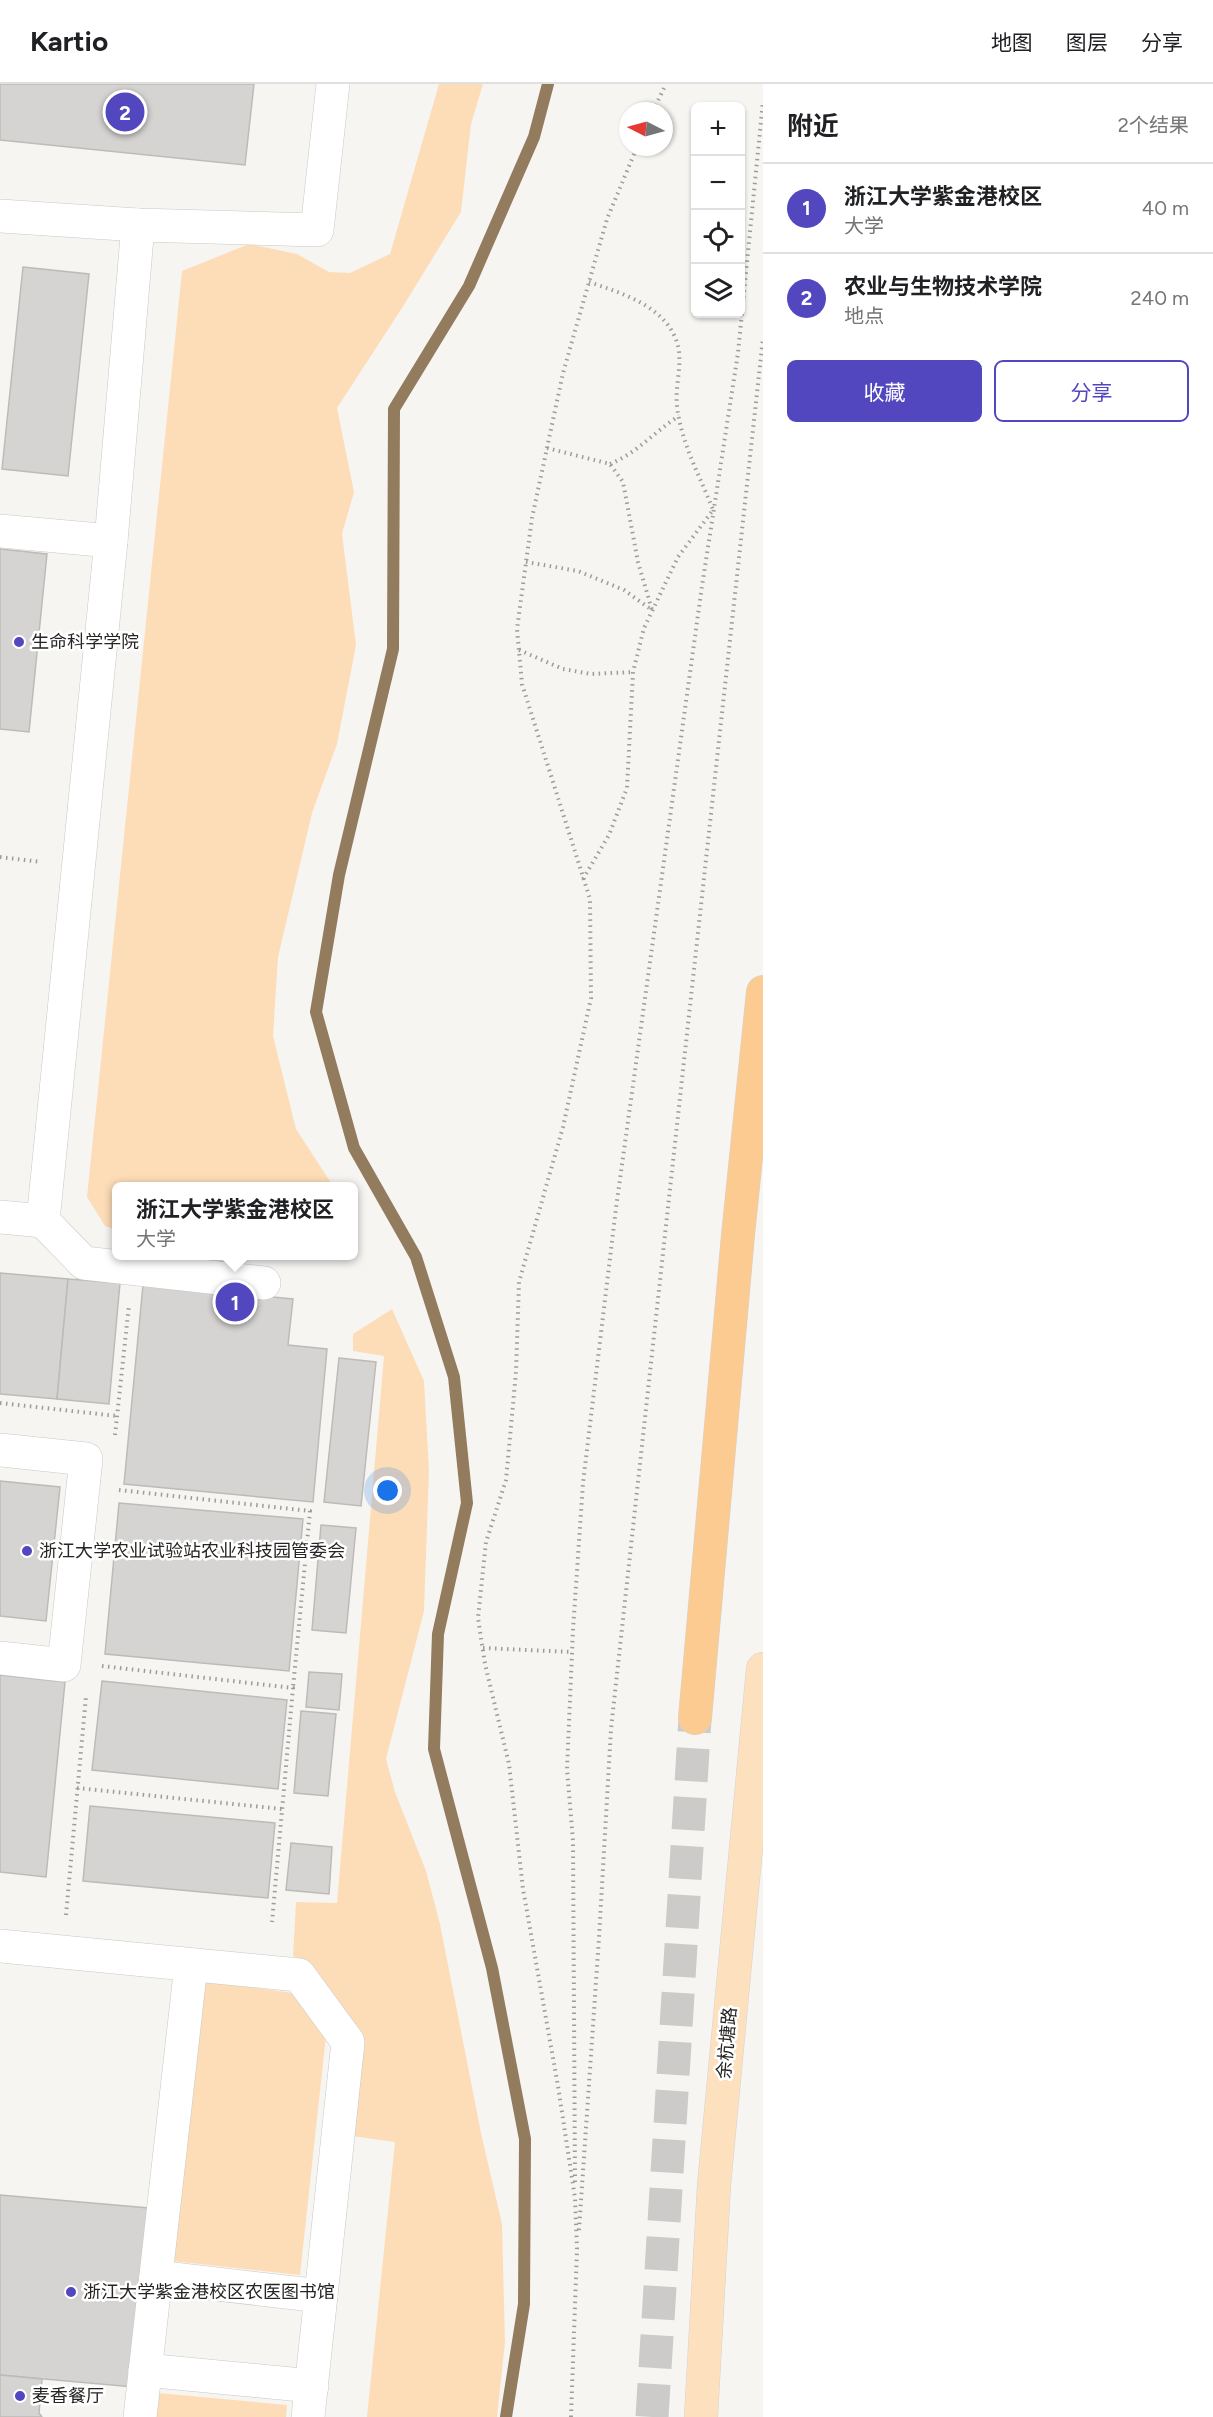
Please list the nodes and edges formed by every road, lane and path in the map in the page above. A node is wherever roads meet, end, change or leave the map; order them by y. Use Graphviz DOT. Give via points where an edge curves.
graph roads {
  1 [pos="333,84"];
  2 [pos="666,84"];
  3 [pos="657,102"];
  4 [pos="763,102"];
  5 [pos="633,156"];
  6 [pos="0,216"];
  7 [pos="138,225"];
  8 [pos="589,282"];
  9 [pos="763,338"];
  10 [pos="679,416"];
  11 [pos="547,448"];
  12 [pos="610,464"];
  13 [pos="0,531"];
  14 [pos="111,541"];
  15 [pos="526,562"];
  16 [pos="652,610"];
  17 [pos="519,651"];
  18 [pos="633,672"];
  19 [pos="584,879"];
  20 [pos="763,992"];
  21 [pos="0,1217"];
  22 [pos="43,1221"];
  23 [pos="133,1268"];
  24 [pos="264,1283"];
  25 [pos="0,1403"];
  26 [pos="117,1416"];
  27 [pos="114,1437"];
  28 [pos="0,1450"];
  29 [pos="84,1487"];
  30 [pos="483,1648"];
  31 [pos="572,1652"];
  32 [pos="0,1658"];
  33 [pos="100,1666"];
  34 [pos="763,1669"];
  35 [pos="292,1688"];
  36 [pos="86,1693"];
  37 [pos="695,1718"];
  38 [pos="77,1788"];
  39 [pos="282,1809"];
  40 [pos="272,1922"];
  41 [pos="0,1946"];
  42 [pos="63,1952"];
  43 [pos="191,1965"];
  44 [pos="575,2198"];
  45 [pos="577,2249"];
  46 [pos="156,2277"];
  47 [pos="321,2296"];
  48 [pos="146,2370"];
  49 [pos="310,2402"];
  50 [pos="140,2417"];
  51 [pos="571,2417"];
  52 [pos="701,2417"];
  1 -- 7 [label="lane" via="317,230"];
  2 -- 3 [label="path"];
  4 -- 31 [label="path" via="738,352 616,1208 583,1484"];
  5 -- 8 [label="path" via="607,219"];
  6 -- 7 [label="lane"];
  7 -- 14 [label="lane"];
  8 -- 10 [label="path" via="653,309 668,325 678,349"];
  8 -- 11 [label="path"];
  9 -- 45 [label="path" via="611,1729"];
  10 -- 12 [label="path" via="630,456"];
  10 -- 16 [label="path" via="683,440 713,510 678,557"];
  11 -- 12 [label="path"];
  11 -- 15 [label="path"];
  12 -- 16 [label="path" via="622,482"];
  13 -- 14 [label="lane"];
  14 -- 22 [label="lane"];
  15 -- 16 [label="path" via="578,571 624,590"];
  15 -- 17 [label="path" via="517,629"];
  16 -- 18 [label="path"];
  17 -- 18 [label="path" via="591,674"];
  17 -- 19 [label="path" via="522,684"];
  18 -- 19 [label="path" via="627,788 609,835"];
  19 -- 30 [label="path" via="591,899 591,998 563,1127 519,1282 506,1480 486,1542 478,1618"];
  20 -- 37 [label="highway"];
  21 -- 22 [label="lane"];
  22 -- 23 [label="lane" via="84,1263"];
  23 -- 24 [label="lane"];
  23 -- 26 [label="path"];
  25 -- 26 [label="path"];
  26 -- 27 [label="path"];
  28 -- 29 [label="lane" via="86,1459"];
  29 -- 32 [label="lane" via="64,1665"];
  29 -- 35 [label="path" via="310,1511"];
  30 -- 31 [label="path"];
  30 -- 44 [label="path" via="509,1764 523,1889"];
  31 -- 44 [label="path" via="567,1769 573,1841"];
  33 -- 35 [label="path"];
  34 -- 52 [label="main road, 余杭塘路" via="714,2185"];
  35 -- 39 [label="path"];
  36 -- 38 [label="path"];
  38 -- 39 [label="path"];
  38 -- 42 [label="path"];
  39 -- 40 [label="path"];
  41 -- 42 [label="lane"];
  42 -- 43 [label="lane"];
  43 -- 46 [label="lane"];
  43 -- 47 [label="lane" via="299,1975 348,2042"];
  44 -- 45 [label="path"];
  45 -- 51 [label="path"];
  46 -- 47 [label="lane"];
  46 -- 48 [label="lane"];
  47 -- 49 [label="lane"];
  48 -- 49 [label="lane"];
  48 -- 50 [label="lane"];
}
